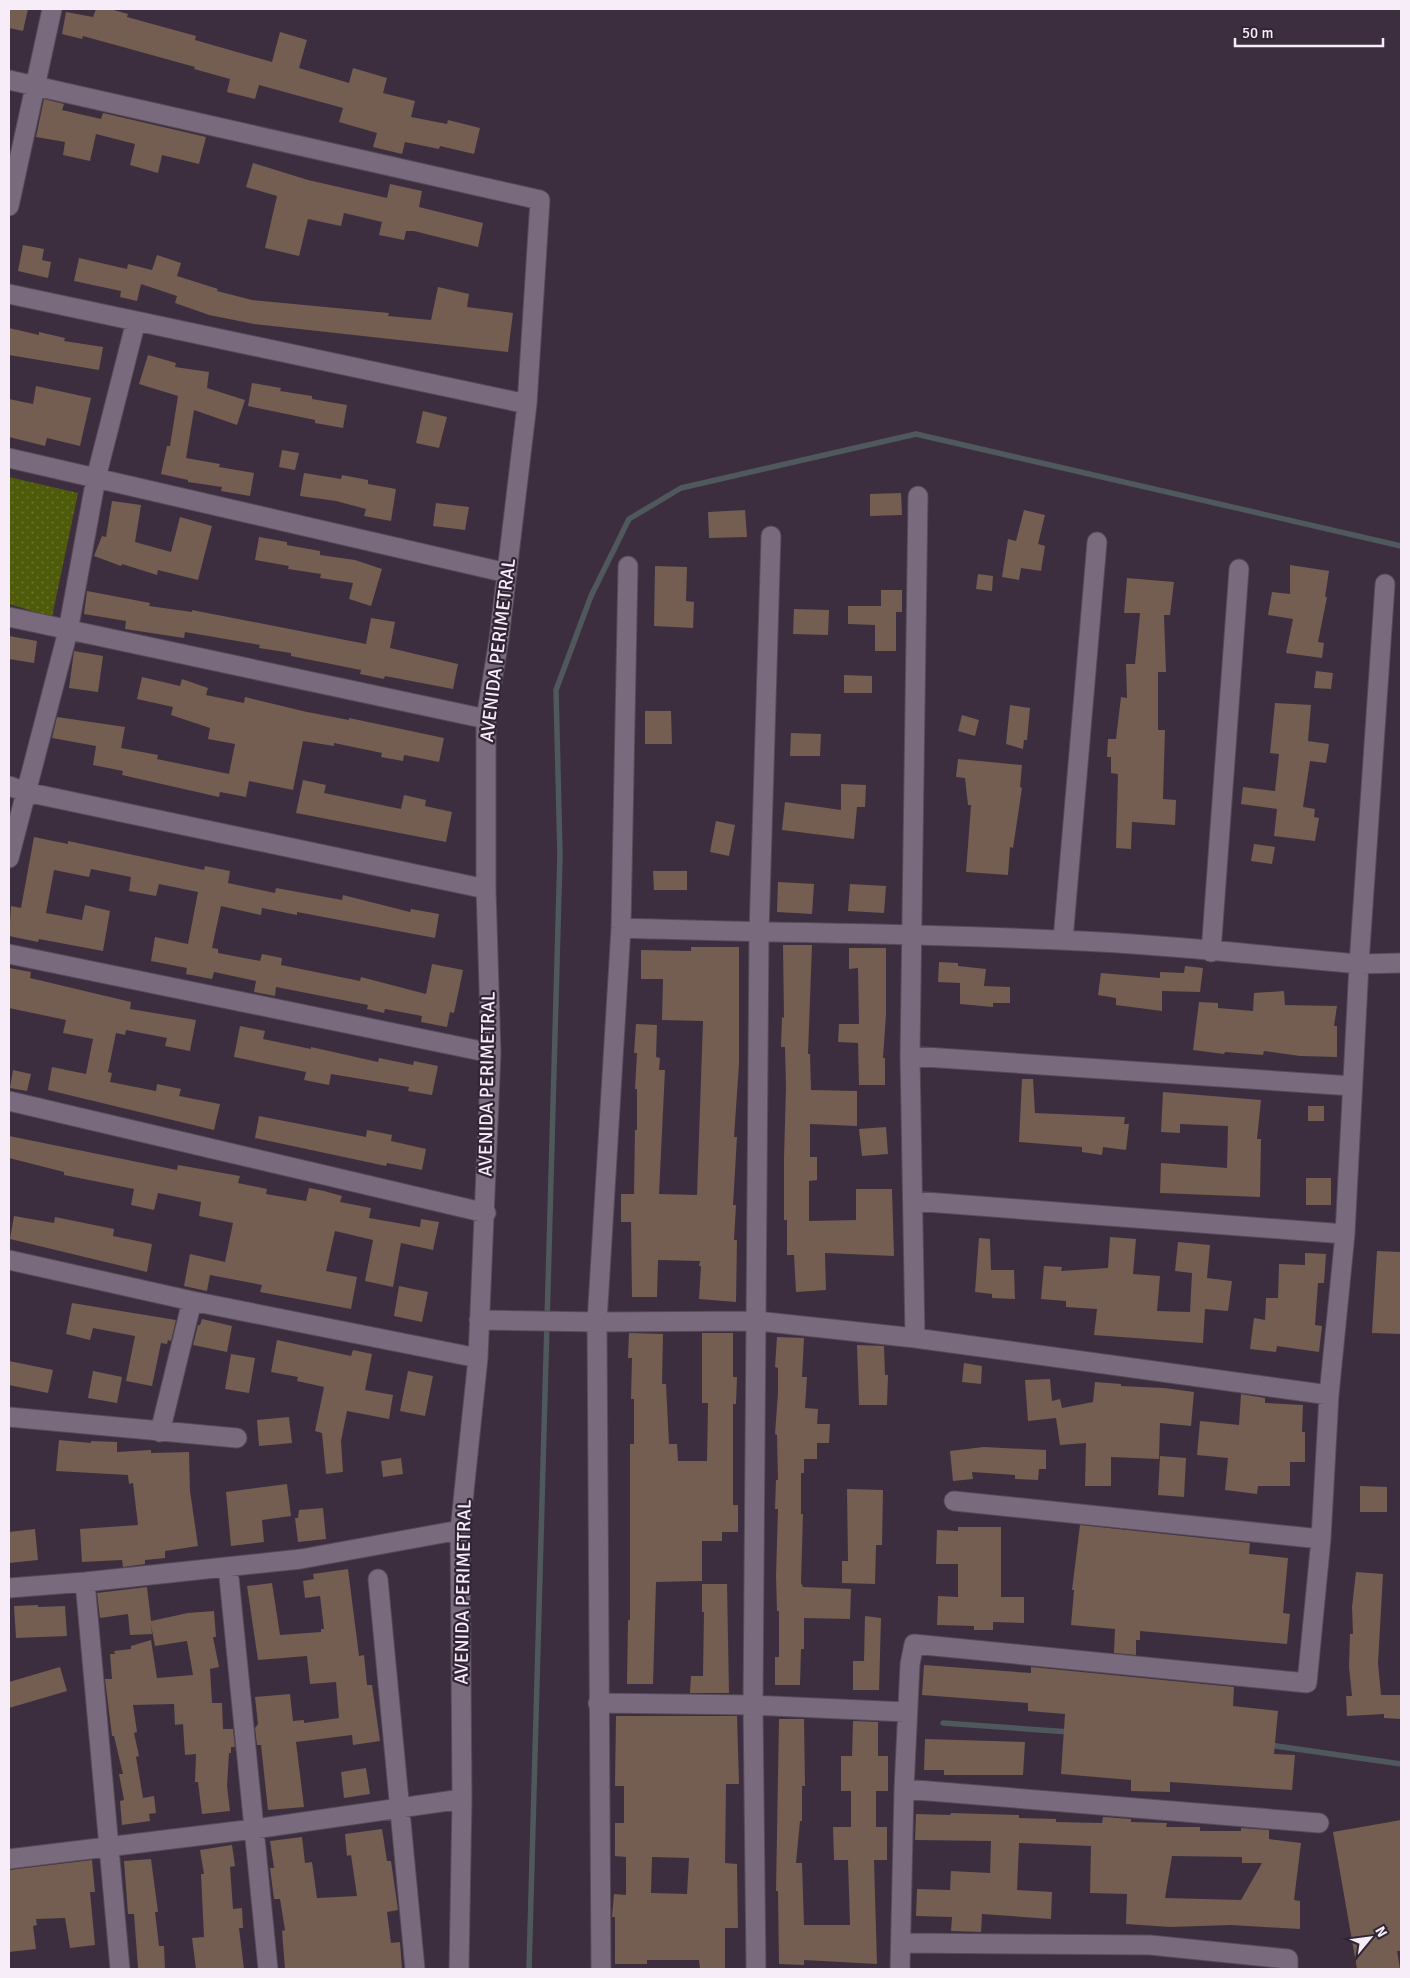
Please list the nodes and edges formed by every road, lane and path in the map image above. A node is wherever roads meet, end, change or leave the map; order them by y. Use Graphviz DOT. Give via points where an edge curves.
graph roads {
  1 [pos="52,9"];
  2 [pos="9,80"];
  3 [pos="36,86"];
  4 [pos="9,206"];
  5 [pos="9,294"];
  6 [pos="136,321"];
  7 [pos="527,404"];
  8 [pos="9,458"];
  9 [pos="96,478"];
  10 [pos="918,496"];
  11 [pos="772,536"];
  12 [pos="1097,542"];
  13 [pos="628,566"];
  14 [pos="1239,569"];
  15 [pos="507,573"];
  16 [pos="1385,584"];
  17 [pos="9,617"];
  18 [pos="68,631"];
  19 [pos="486,719"];
  20 [pos="18,789"];
  21 [pos="9,858"];
  22 [pos="486,889"];
  23 [pos="621,928"];
  24 [pos="759,933"];
  25 [pos="911,933"];
  26 [pos="1063,940"];
  27 [pos="1211,952"];
  28 [pos="9,954"];
  29 [pos="1401,962"];
  30 [pos="1358,964"];
  31 [pos="491,1053"];
  32 [pos="910,1056"];
  33 [pos="1352,1086"];
  34 [pos="9,1101"];
  35 [pos="913,1201"];
  36 [pos="486,1213"];
  37 [pos="1344,1234"];
  38 [pos="9,1260"];
  39 [pos="192,1300"];
  40 [pos="479,1320"];
  41 [pos="757,1321"];
  42 [pos="597,1322"];
  43 [pos="914,1338"];
  44 [pos="478,1358"];
  45 [pos="1329,1395"];
  46 [pos="9,1417"];
  47 [pos="160,1432"];
  48 [pos="237,1438"];
  49 [pos="954,1500"];
  50 [pos="460,1530"];
  51 [pos="1320,1539"];
  52 [pos="228,1567"];
  53 [pos="378,1579"];
  54 [pos="85,1582"];
  55 [pos="9,1588"];
  56 [pos="598,1703"];
  57 [pos="754,1705"];
  58 [pos="908,1712"];
  59 [pos="904,1789"];
  60 [pos="462,1798"];
  61 [pos="400,1808"];
  62 [pos="1319,1823"];
  63 [pos="254,1829"];
  64 [pos="109,1846"];
  65 [pos="9,1859"];
  66 [pos="901,1943"];
  67 [pos="120,1969"];
  68 [pos="268,1969"];
  69 [pos="416,1969"];
  70 [pos="459,1969"];
  71 [pos="600,1969"];
  72 [pos="756,1969"];
  73 [pos="900,1969"];
  74 [pos="1288,1969"];
  1 -- 3 [label="street"];
  2 -- 3 [label="street"];
  3 -- 4 [label="street"];
  3 -- 7 [label="street, AVENIDA PERIMETRAL" via="540,200"];
  5 -- 6 [label="street"];
  6 -- 7 [label="street"];
  6 -- 9 [label="street"];
  7 -- 15 [label="street, AVENIDA PERIMETRAL"];
  8 -- 9 [label="street"];
  9 -- 15 [label="street"];
  9 -- 18 [label="street"];
  10 -- 25 [label="street"];
  11 -- 24 [label="street"];
  12 -- 26 [label="street"];
  13 -- 23 [label="street"];
  14 -- 27 [label="street"];
  15 -- 19 [label="street, AVENIDA PERIMETRAL"];
  16 -- 30 [label="street"];
  17 -- 18 [label="street"];
  18 -- 19 [label="street"];
  18 -- 20 [label="street"];
  19 -- 22 [label="street, AVENIDA PERIMETRAL"];
  20 -- 21 [label="street"];
  20 -- 22 [label="street"];
  22 -- 31 [label="street, AVENIDA PERIMETRAL"];
  23 -- 24 [label="street"];
  23 -- 42 [label="street"];
  24 -- 25 [label="street"];
  24 -- 41 [label="street"];
  25 -- 26 [label="street"];
  25 -- 32 [label="street"];
  26 -- 27 [label="street"];
  27 -- 30 [label="street"];
  28 -- 31 [label="street"];
  29 -- 30 [label="street"];
  30 -- 33 [label="street"];
  31 -- 36 [label="street, AVENIDA PERIMETRAL"];
  32 -- 33 [label="street"];
  32 -- 35 [label="street"];
  33 -- 37 [label="street"];
  34 -- 36 [label="street"];
  35 -- 37 [label="street"];
  35 -- 43 [label="street"];
  36 -- 40 [label="street, AVENIDA PERIMETRAL"];
  37 -- 45 [label="street"];
  38 -- 39 [label="street"];
  39 -- 44 [label="street"];
  39 -- 47 [label="street"];
  40 -- 42 [label="street"];
  40 -- 44 [label="street, AVENIDA PERIMETRAL"];
  41 -- 42 [label="street"];
  41 -- 43 [label="street"];
  41 -- 57 [label="street"];
  42 -- 56 [label="street"];
  43 -- 45 [label="street"];
  44 -- 50 [label="street, AVENIDA PERIMETRAL"];
  45 -- 51 [label="street"];
  46 -- 47 [label="street"];
  47 -- 48 [label="street"];
  49 -- 51 [label="street"];
  50 -- 52 [label="street" via="302,1559"];
  50 -- 60 [label="street, AVENIDA PERIMETRAL"];
  51 -- 58 [label="street" via="1307,1683 914,1644"];
  52 -- 54 [label="street"];
  52 -- 63 [label="street"];
  53 -- 61 [label="street"];
  54 -- 55 [label="street"];
  54 -- 64 [label="street"];
  56 -- 57 [label="street"];
  56 -- 71 [label="street"];
  57 -- 58 [label="street"];
  57 -- 72 [label="street"];
  58 -- 59 [label="street"];
  59 -- 62 [label="street"];
  59 -- 66 [label="street"];
  60 -- 61 [label="street"];
  60 -- 70 [label="street, AVENIDA PERIMETRAL"];
  61 -- 63 [label="street"];
  61 -- 69 [label="street"];
  63 -- 64 [label="street"];
  63 -- 68 [label="street"];
  64 -- 65 [label="street"];
  64 -- 67 [label="street"];
  66 -- 73 [label="street"];
  66 -- 74 [label="street" via="1150,1945 1288,1958"];
}
